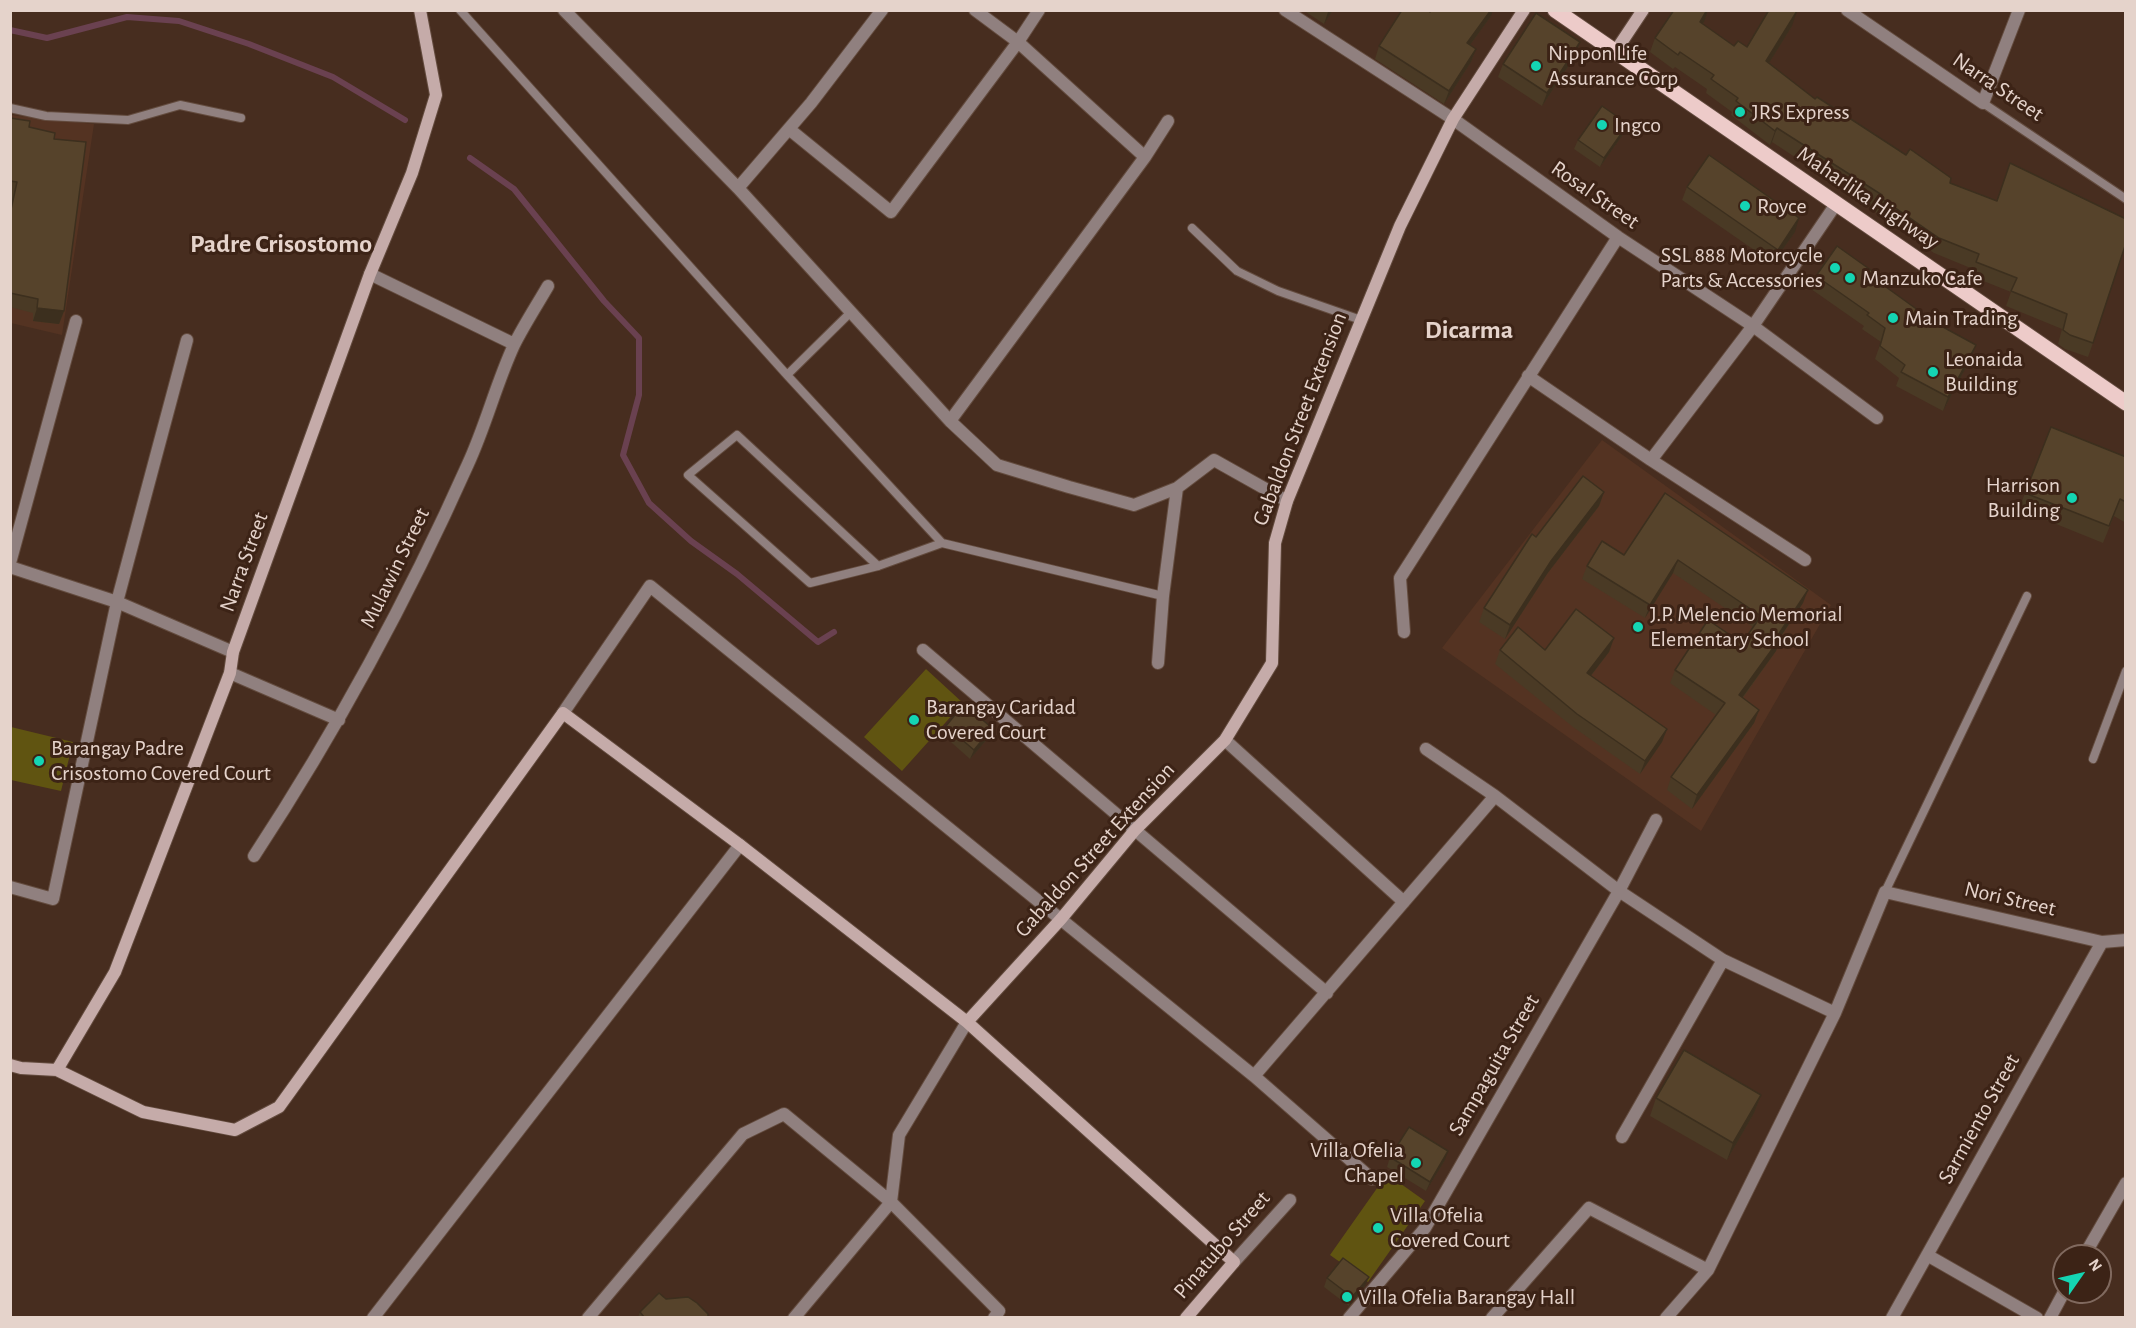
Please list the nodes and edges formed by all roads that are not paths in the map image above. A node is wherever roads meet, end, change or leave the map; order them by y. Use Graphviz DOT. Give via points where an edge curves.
graph roads {
  1 [pos="420,10"];
  2 [pos="460,10"];
  3 [pos="564,10"];
  4 [pos="882,10"];
  5 [pos="975,10"];
  6 [pos="1039,10"];
  7 [pos="1285,10"];
  8 [pos="1524,10"];
  9 [pos="1555,10"];
  10 [pos="1643,10"];
  11 [pos="1846,10"];
  12 [pos="2019,10"];
  13 [pos="1018,42"];
  14 [pos="1615,52"];
  15 [pos="1983,103"];
  16 [pos="10,108"];
  17 [pos="241,118"];
  18 [pos="1453,119"];
  19 [pos="1168,121"];
  20 [pos="789,129"];
  21 [pos="1145,157"];
  22 [pos="738,188"];
  23 [pos="2126,199"];
  24 [pos="1836,204"];
  25 [pos="1192,228"];
  26 [pos="1618,237"];
  27 [pos="370,274"];
  28 [pos="548,286"];
  29 [pos="851,312"];
  30 [pos="1361,320"];
  31 [pos="76,321"];
  32 [pos="1753,326"];
  33 [pos="187,340"];
  34 [pos="514,344"];
  35 [pos="788,375"];
  36 [pos="1527,376"];
  37 [pos="2126,403"];
  38 [pos="1877,418"];
  39 [pos="950,421"];
  40 [pos="1651,460"];
  41 [pos="1177,488"];
  42 [pos="1287,501"];
  43 [pos="942,543"];
  44 [pos="1805,560"];
  45 [pos="10,565"];
  46 [pos="878,566"];
  47 [pos="1163,596"];
  48 [pos="2026,596"];
  49 [pos="117,602"];
  50 [pos="1404,632"];
  51 [pos="923,650"];
  52 [pos="233,652"];
  53 [pos="1158,663"];
  54 [pos="2126,671"];
  55 [pos="230,673"];
  56 [pos="563,713"];
  57 [pos="339,720"];
  58 [pos="1225,740"];
  59 [pos="1426,749"];
  60 [pos="2093,759"];
  61 [pos="1495,796"];
  62 [pos="1656,820"];
  63 [pos="1135,830"];
  64 [pos="740,845"];
  65 [pos="254,856"];
  66 [pos="10,887"];
  67 [pos="1619,891"];
  68 [pos="1886,892"];
  69 [pos="1404,903"];
  70 [pos="1061,919"];
  71 [pos="2126,940"];
  72 [pos="2102,942"];
  73 [pos="1723,960"];
  74 [pos="1327,993"];
  75 [pos="1835,1013"];
  76 [pos="967,1022"];
  77 [pos="10,1065"];
  78 [pos="57,1070"];
  79 [pos="1254,1076"];
  80 [pos="1622,1137"];
  81 [pos="1372,1179"];
  82 [pos="2126,1183"];
  83 [pos="1290,1200"];
  84 [pos="891,1202"];
  85 [pos="2091,1244"];
  86 [pos="1927,1255"];
  87 [pos="1234,1262"];
  88 [pos="1708,1270"];
  89 [pos="373,1317"];
  90 [pos="588,1317"];
  91 [pos="794,1317"];
  92 [pos="994,1317"];
  93 [pos="1186,1317"];
  94 [pos="1349,1317"];
  95 [pos="1492,1317"];
  96 [pos="1666,1317"];
  97 [pos="1892,1317"];
  98 [pos="2037,1317"];
  1 -- 27 [label="street, Narra Street" via="436,95 412,173"];
  2 -- 35 [label="lane"];
  3 -- 22 [label="street"];
  4 -- 20 [label="street"];
  5 -- 13 [label="street"];
  6 -- 13 [label="street"];
  7 -- 18 [label="street, Rosal Street"];
  8 -- 18 [label="street, Gabaldon Street Extension"];
  9 -- 14 [label="main road, Maharlika Highway"];
  10 -- 14 [label="street"];
  11 -- 15 [label="street, Narra Street"];
  12 -- 15 [label="street"];
  13 -- 20 [label="street" via="891,212"];
  13 -- 21 [label="street"];
  14 -- 24 [label="main road, Maharlika Highway"];
  15 -- 23 [label="lane, Narra Street"];
  16 -- 17 [label="lane" via="46,116 128,120 180,105"];
  18 -- 26 [label="street, Rosal Street"];
  18 -- 30 [label="street, Gabaldon Street Extension" via="1400,226"];
  19 -- 21 [label="street"];
  20 -- 22 [label="street"];
  21 -- 39 [label="street"];
  22 -- 29 [label="street"];
  24 -- 32 [label="street"];
  24 -- 37 [label="main road, Maharlika Highway"];
  25 -- 30 [label="lane" via="1237,271 1278,291"];
  26 -- 32 [label="street, Rosal Street"];
  26 -- 36 [label="street"];
  27 -- 34 [label="street"];
  27 -- 52 [label="street, Narra Street"];
  28 -- 34 [label="street, Mulawin Street"];
  29 -- 35 [label="lane"];
  29 -- 39 [label="street"];
  30 -- 42 [label="street, Gabaldon Street Extension"];
  31 -- 45 [label="street"];
  32 -- 38 [label="street, Rosal Street"];
  32 -- 40 [label="street"];
  33 -- 49 [label="street"];
  34 -- 57 [label="street, Mulawin Street" via="469,462 396,616"];
  35 -- 43 [label="lane"];
  36 -- 40 [label="street"];
  36 -- 50 [label="street" via="1400,578"];
  39 -- 41 [label="street" via="997,465 1069,488 1134,505"];
  40 -- 44 [label="street"];
  41 -- 42 [label="street" via="1214,460"];
  41 -- 47 [label="street"];
  42 -- 58 [label="street, Gabaldon Street Extension" via="1275,543 1272,663"];
  43 -- 46 [label="lane"];
  43 -- 47 [label="lane"];
  45 -- 49 [label="street"];
  46 -- 46 [label="lane" via="810,583 688,475 737,435"];
  47 -- 53 [label="street"];
  48 -- 68 [label="lane"];
  49 -- 52 [label="street"];
  49 -- 66 [label="street" via="53,899"];
  51 -- 63 [label="street"];
  52 -- 55 [label="street, Narra Street"];
  54 -- 60 [label="lane"];
  55 -- 57 [label="street"];
  55 -- 78 [label="street, Narra Street" via="115,972"];
  56 -- 64 [label="street"];
  56 -- 70 [label="street" via="650,586"];
  56 -- 78 [label="street" via="279,1107 235,1130 143,1112"];
  57 -- 65 [label="street, Mulawin Street"];
  58 -- 63 [label="street, Gabaldon Street Extension"];
  58 -- 69 [label="street"];
  59 -- 61 [label="street"];
  61 -- 67 [label="street"];
  61 -- 69 [label="street"];
  62 -- 67 [label="street, Sampaguita Street"];
  63 -- 70 [label="street, Gabaldon Street Extension"];
  63 -- 74 [label="street"];
  64 -- 76 [label="street"];
  64 -- 89 [label="street"];
  67 -- 73 [label="street"];
  67 -- 94 [label="street, Sampaguita Street" via="1425,1228"];
  68 -- 72 [label="street, Nori Street"];
  68 -- 75 [label="street"];
  69 -- 74 [label="street"];
  70 -- 76 [label="street, Gabaldon Street Extension"];
  70 -- 79 [label="street"];
  71 -- 72 [label="street, Nori Street"];
  72 -- 86 [label="street, Sarmiento Street"];
  73 -- 75 [label="street"];
  73 -- 80 [label="street"];
  74 -- 79 [label="street"];
  75 -- 88 [label="street"];
  76 -- 84 [label="street" via="899,1135"];
  76 -- 87 [label="street"];
  77 -- 78 [label="street"];
  79 -- 81 [label="street"];
  82 -- 85 [label="street"];
  83 -- 87 [label="street, Pinatubo Street"];
  84 -- 90 [label="street" via="784,1114 743,1134"];
  84 -- 91 [label="street"];
  84 -- 92 [label="street" via="999,1311"];
  86 -- 97 [label="street, Sarmiento Street"];
  86 -- 98 [label="street"];
  87 -- 93 [label="street, Pinatubo Street"];
  88 -- 95 [label="street" via="1588,1208"];
  88 -- 96 [label="street"];
}
